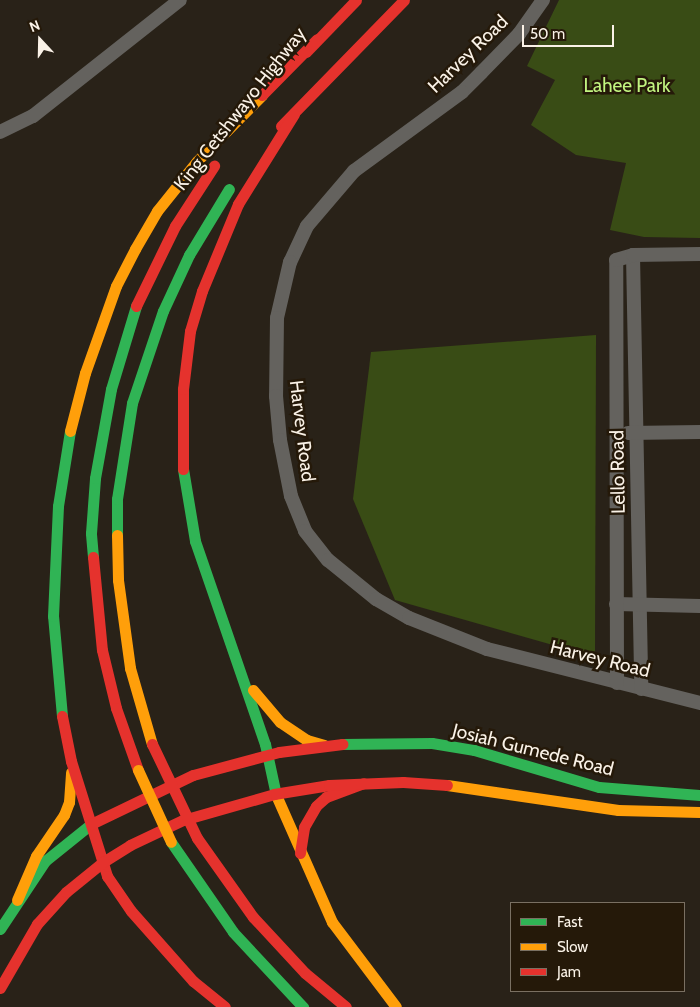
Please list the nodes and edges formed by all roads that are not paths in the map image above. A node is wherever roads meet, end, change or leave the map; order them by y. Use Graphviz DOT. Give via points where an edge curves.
graph roads {
  1 [pos="180,0"];
  2 [pos="356,0"];
  3 [pos="404,0"];
  4 [pos="543,0"];
  5 [pos="317,39"];
  6 [pos="294,114"];
  7 [pos="0,132"];
  8 [pos="700,254"];
  9 [pos="634,255"];
  10 [pos="700,432"];
  11 [pos="616,433"];
  12 [pos="636,433"];
  13 [pos="616,604"];
  14 [pos="639,606"];
  15 [pos="700,606"];
  16 [pos="238,660"];
  17 [pos="617,683"];
  18 [pos="641,689"];
  19 [pos="700,703"];
  20 [pos="324,745"];
  21 [pos="267,755"];
  22 [pos="71,762"];
  23 [pos="364,783"];
  24 [pos="274,794"];
  25 [pos="700,795"];
  26 [pos="700,812"];
  27 [pos="91,824"];
  28 [pos="300,853"];
  29 [pos="103,862"];
  30 [pos="89,889"];
  31 [pos="102,892"];
  32 [pos="17,900"];
  33 [pos="53,905"];
  34 [pos="131,911"];
  35 [pos="0,929"];
  36 [pos="0,988"];
  37 [pos="225,1007"];
  38 [pos="303,1007"];
  39 [pos="346,1007"];
  40 [pos="396,1007"];
  1 -- 7 [label="street" via="33,116"];
  2 -- 5 [label="main road, King Cetshwayo Highway"];
  3 -- 6 [label="main road"];
  4 -- 17 [label="street, Harvey Road" via="519,34 462,92 354,171 306,226 290,262 277,318 280,440 291,496 305,531 328,560 376,599 409,618 487,648"];
  5 -- 22 [label="main road" via="197,161 157,211 116,286 100,325 72,417 54,551 54,645 60,707"];
  5 -- 38 [label="main road, King Cetshwayo Highway, bridge" via="226,150 175,226 137,304 111,389 95,478 91,533 102,650 116,708 138,770 171,842 234,932"];
  6 -- 16 [label="main road" via="258,170 222,236 192,323 186,362 181,424 194,541"];
  6 -- 39 [label="main road, bridge" via="242,173 203,230 163,310 132,403 125,444 118,498 118,580 130,668 152,744 197,838 253,917 305,973"];
  8 -- 9 [label="street"];
  9 -- 11 [label="street, Lello Road" via="616,260"];
  9 -- 12 [label="street, Lello Road"];
  10 -- 12 [label="street"];
  11 -- 12 [label="street"];
  11 -- 13 [label="street, Lello Road"];
  12 -- 14 [label="street, Lello Road"];
  13 -- 14 [label="street"];
  13 -- 17 [label="street, Lello Road"];
  14 -- 15 [label="street"];
  14 -- 18 [label="street, Lello Road"];
  16 -- 20 [label="main road" via="266,709 295,733"];
  16 -- 21 [label="main road"];
  17 -- 18 [label="street, Harvey Road"];
  18 -- 19 [label="street, Harvey Road"];
  20 -- 21 [label="main road, Josiah Gumede Road"];
  20 -- 25 [label="main road, Josiah Gumede Road" via="432,743 474,750 599,787"];
  21 -- 24 [label="main road"];
  21 -- 27 [label="main road, Josiah Gumede Road" via="193,775"];
  22 -- 27 [label="main road"];
  22 -- 32 [label="main road" via="69,802 36,856"];
  23 -- 24 [label="main road, Josiah Gumede Road"];
  23 -- 26 [label="main road, Josiah Gumede Road" via="469,786 618,810"];
  23 -- 28 [label="main road" via="326,797 316,806 304,827"];
  24 -- 28 [label="main road"];
  24 -- 29 [label="main road, Josiah Gumede Road" via="183,820 130,845"];
  27 -- 29 [label="main road"];
  27 -- 32 [label="main road, Josiah Gumede Road" via="45,861"];
  28 -- 40 [label="main road" via="312,884 344,942"];
  29 -- 33 [label="main road, Josiah Gumede Road"];
  29 -- 34 [label="main road" via="107,876"];
  30 -- 33 [label="main road"];
  31 -- 34 [label="main road"];
  32 -- 35 [label="main road"];
  33 -- 36 [label="main road, Josiah Gumede Road" via="24,943"];
  34 -- 37 [label="main road" via="193,981"];
}
